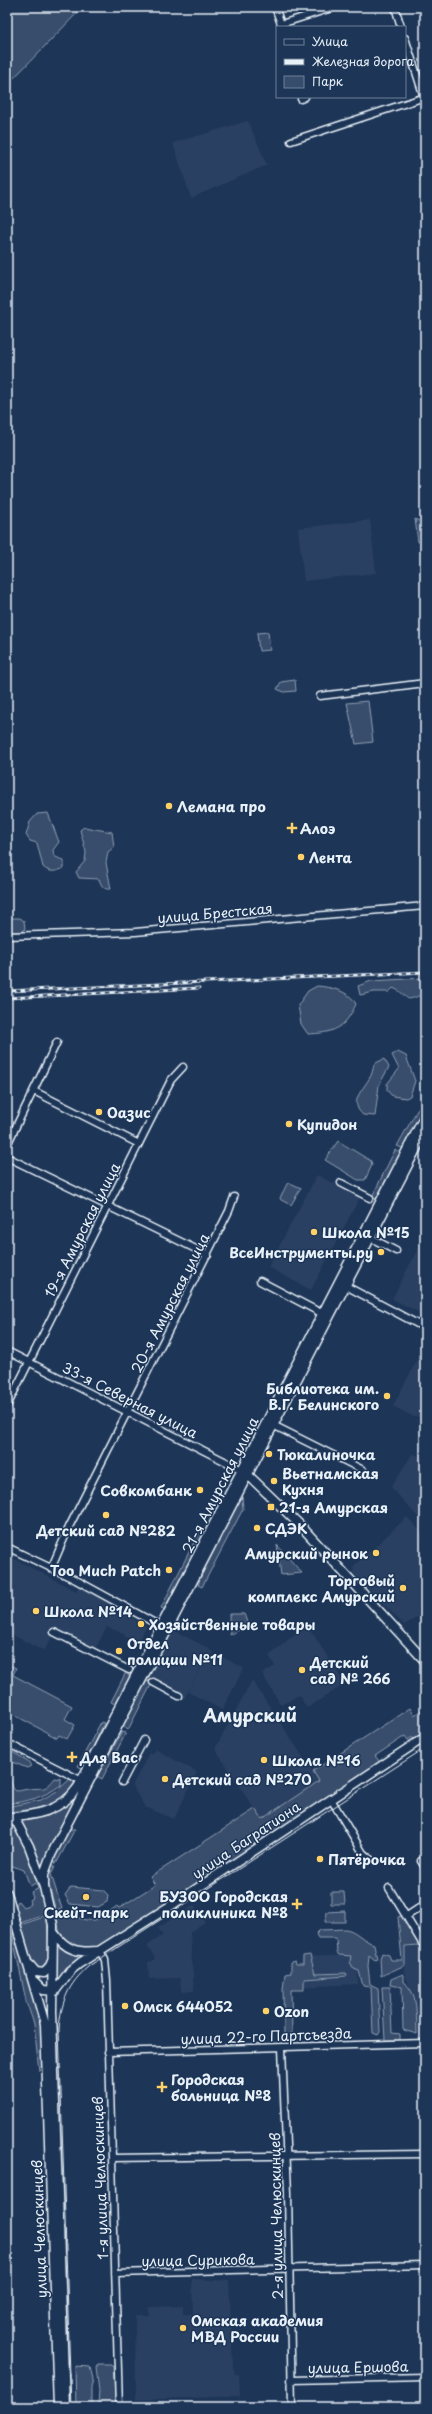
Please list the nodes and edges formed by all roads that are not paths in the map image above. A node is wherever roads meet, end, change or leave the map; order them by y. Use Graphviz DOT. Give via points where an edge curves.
graph roads {
  1 [pos="276,7"];
  2 [pos="334,7"];
  3 [pos="395,7"];
  4 [pos="282,25"];
  5 [pos="401,26"];
  6 [pos="406,41"];
  7 [pos="425,97"];
  8 [pos="291,141"];
  9 [pos="425,683"];
  10 [pos="320,696"];
  11 [pos="425,906"];
  12 [pos="7,936"];
  13 [pos="57,1042"];
  14 [pos="425,1064"];
  15 [pos="182,1067"];
  16 [pos="425,1076"];
  17 [pos="34,1090"];
  18 [pos="425,1115"];
  19 [pos="425,1132"];
  20 [pos="139,1144"];
  21 [pos="7,1145"];
  22 [pos="7,1157"];
  23 [pos="341,1183"];
  24 [pos="234,1197"];
  25 [pos="370,1198"];
  26 [pos="107,1205"];
  27 [pos="371,1238"];
  28 [pos="396,1251"];
  29 [pos="208,1254"];
  30 [pos="260,1281"];
  31 [pos="343,1284"];
  32 [pos="323,1314"];
  33 [pos="425,1328"];
  34 [pos="7,1351"];
  35 [pos="29,1362"];
  36 [pos="7,1406"];
  37 [pos="128,1412"];
  38 [pos="273,1425"];
  39 [pos="363,1470"];
  40 [pos="245,1472"];
  41 [pos="7,1547"];
  42 [pos="51,1569"];
  43 [pos="162,1627"];
  44 [pos="54,1632"];
  45 [pos="425,1660"];
  46 [pos="129,1670"];
  47 [pos="153,1682"];
  48 [pos="178,1696"];
  49 [pos="425,1737"];
  50 [pos="144,1740"];
  51 [pos="7,1743"];
  52 [pos="122,1782"];
  53 [pos="85,1783"];
  54 [pos="331,1799"];
  55 [pos="8,1818"];
  56 [pos="370,1859"];
  57 [pos="425,1859"];
  58 [pos="425,1867"];
  59 [pos="44,1887"];
  60 [pos="389,1888"];
  61 [pos="7,1894"];
  62 [pos="425,1904"];
  63 [pos="407,1916"];
  64 [pos="54,1933"];
  65 [pos="425,1948"];
  66 [pos="100,1951"];
  67 [pos="52,1960"];
  68 [pos="28,1963"];
  69 [pos="33,1979"];
  70 [pos="56,1990"];
  71 [pos="425,2043"];
  72 [pos="282,2048"];
  73 [pos="50,2050"];
  74 [pos="108,2052"];
  75 [pos="425,2154"];
  76 [pos="287,2156"];
  77 [pos="112,2158"];
  78 [pos="425,2265"];
  79 [pos="289,2269"];
  80 [pos="115,2274"];
  81 [pos="60,2364"];
  82 [pos="425,2377"];
  83 [pos="291,2380"];
  84 [pos="58,2407"];
  85 [pos="66,2407"];
  86 [pos="119,2407"];
  87 [pos="292,2407"];
  1 -- 4 [label="street"];
  2 -- 4 [label="street"];
  3 -- 5 [label="street"];
  6 -- 7 [label="street"];
  7 -- 8 [label="street"];
  9 -- 10 [label="street"];
  11 -- 12 [label="street, улица Брестская" via="135,932"];
  13 -- 17 [label="street"];
  14 -- 16 [label="street"];
  15 -- 20 [label="street, 19-я Амурская улица" via="172,1080"];
  17 -- 20 [label="street"];
  17 -- 21 [label="street"];
  18 -- 31 [label="main road, 21-я Амурская улица"];
  19 -- 27 [label="main road, 21-я Амурская улица"];
  20 -- 26 [label="street, 19-я Амурская улица"];
  22 -- 26 [label="street"];
  23 -- 25 [label="street"];
  24 -- 29 [label="street, 20-я Амурская улица"];
  26 -- 29 [label="street"];
  26 -- 35 [label="street, 19-я Амурская улица"];
  27 -- 28 [label="street"];
  27 -- 31 [label="main road, 21-я Амурская улица"];
  29 -- 37 [label="street, 20-я Амурская улица"];
  30 -- 32 [label="street"];
  31 -- 32 [label="main road, 21-я Амурская улица"];
  31 -- 33 [label="street"];
  31 -- 38 [label="main road, 21-я Амурская улица"];
  32 -- 38 [label="main road, 21-я Амурская улица"];
  34 -- 35 [label="street, 33-я Северная улица"];
  35 -- 36 [label="street, 19-я Амурская улица"];
  35 -- 37 [label="street, 33-я Северная улица"];
  37 -- 40 [label="street, 33-я Северная улица"];
  37 -- 42 [label="street, 20-я Амурская улица" via="69,1527"];
  38 -- 39 [label="street"];
  38 -- 40 [label="main road, 21-я Амурская улица"];
  40 -- 43 [label="main road, 21-я Амурская улица"];
  40 -- 45 [label="main road" via="300,1525"];
  40 -- 53 [label="main road, 21-я Амурская улица" via="93,1775"];
  41 -- 42 [label="street"];
  42 -- 43 [label="street" via="77,1580"];
  43 -- 53 [label="main road, 21-я Амурская улица"];
  44 -- 46 [label="street"];
  47 -- 48 [label="street"];
  49 -- 54 [label="main road, улица Багратиона"];
  50 -- 52 [label="street"];
  51 -- 53 [label="street"];
  53 -- 55 [label="main road" via="53,1809 33,1816"];
  53 -- 59 [label="main road" via="48,1861"];
  54 -- 56 [label="street" via="363,1853"];
  54 -- 66 [label="main road, улица Багратиона"];
  55 -- 59 [label="main road" via="15,1821 22,1832"];
  57 -- 58 [label="street" via="421,1861"];
  59 -- 64 [label="main road"];
  60 -- 63 [label="street"];
  61 -- 68 [label="main road"];
  62 -- 63 [label="street"];
  63 -- 65 [label="street"];
  64 -- 66 [label="main road" via="70,1950"];
  64 -- 67 [label="main road"];
  66 -- 70 [label="main road, улица Багратиона" via="75,1966"];
  66 -- 74 [label="street, 1-я улица Челюскинцев" via="105,1956 107,1972"];
  67 -- 68 [label="main road" via="48,1971 41,1973"];
  67 -- 70 [label="main road"];
  68 -- 69 [label="main road"];
  69 -- 70 [label="main road" via="43,1990"];
  69 -- 73 [label="main road"];
  70 -- 73 [label="main road"];
  71 -- 72 [label="street, улица 22-го Партсъезда"];
  72 -- 74 [label="street, улица 22-го Партсъезда"];
  72 -- 76 [label="street, 2-я улица Челюскинцев"];
  73 -- 81 [label="main road, улица Челюскинцев"];
  74 -- 77 [label="street, 1-я улица Челюскинцев"];
  75 -- 76 [label="street"];
  76 -- 77 [label="street"];
  76 -- 79 [label="street, 2-я улица Челюскинцев"];
  77 -- 80 [label="street, 1-я улица Челюскинцев"];
  78 -- 79 [label="street, улица Сурикова"];
  79 -- 80 [label="street, улица Сурикова"];
  79 -- 83 [label="street, 2-я улица Челюскинцев"];
  80 -- 86 [label="street, 1-я улица Челюскинцев"];
  81 -- 84 [label="main road, улица Челюскинцев"];
  81 -- 85 [label="main road, улица Челюскинцев"];
  82 -- 83 [label="street, улица Ершова"];
  83 -- 87 [label="street, 2-я улица Челюскинцев"];
}
